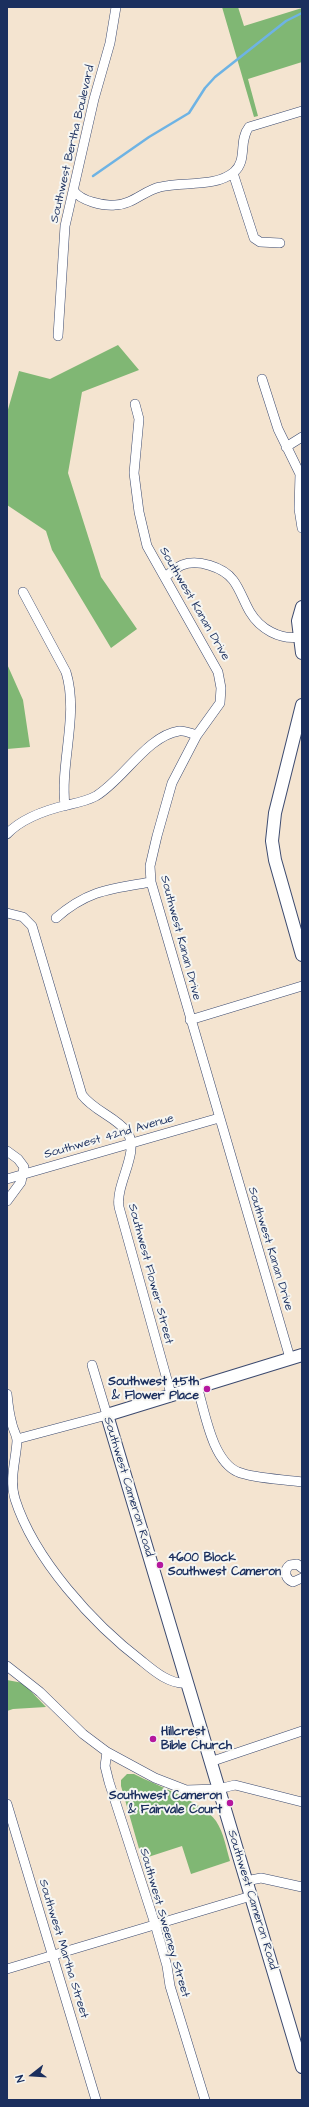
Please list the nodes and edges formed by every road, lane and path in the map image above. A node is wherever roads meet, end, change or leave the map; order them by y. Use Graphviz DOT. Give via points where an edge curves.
graph roads {
  1 [pos="116,7"];
  2 [pos="302,111"];
  3 [pos="233,173"];
  4 [pos="74,191"];
  5 [pos="280,243"];
  6 [pos="58,336"];
  7 [pos="262,379"];
  8 [pos="135,404"];
  9 [pos="302,437"];
  10 [pos="286,447"];
  11 [pos="302,528"];
  12 [pos="165,578"];
  13 [pos="23,592"];
  14 [pos="302,607"];
  15 [pos="299,637"];
  16 [pos="302,653"];
  17 [pos="302,706"];
  18 [pos="197,735"];
  19 [pos="65,806"];
  20 [pos="7,834"];
  21 [pos="151,882"];
  22 [pos="7,913"];
  23 [pos="56,918"];
  24 [pos="302,955"];
  25 [pos="302,986"];
  26 [pos="190,1020"];
  27 [pos="219,1118"];
  28 [pos="131,1143"];
  29 [pos="7,1151"];
  30 [pos="24,1174"];
  31 [pos="7,1178"];
  32 [pos="7,1201"];
  33 [pos="302,1355"];
  34 [pos="290,1358"];
  35 [pos="92,1365"];
  36 [pos="198,1386"];
  37 [pos="7,1394"];
  38 [pos="171,1394"];
  39 [pos="107,1415"];
  40 [pos="17,1439"];
  41 [pos="302,1482"];
  42 [pos="302,1568"];
  43 [pos="302,1578"];
  44 [pos="7,1667"];
  45 [pos="187,1683"];
  46 [pos="302,1731"];
  47 [pos="107,1752"];
  48 [pos="210,1762"];
  49 [pos="218,1789"];
  50 [pos="302,1802"];
  51 [pos="7,1804"];
  52 [pos="246,1881"];
  53 [pos="302,1887"];
  54 [pos="250,1896"];
  55 [pos="155,1924"];
  56 [pos="53,1954"];
  57 [pos="7,1968"];
  58 [pos="302,2068"];
  59 [pos="96,2100"];
  60 [pos="205,2100"];
  1 -- 4 [label="street, Southwest Bertha Boulevard" via="110,43 74,180"];
  2 -- 3 [label="street" via="249,127 244,134 243,157"];
  3 -- 4 [label="street" via="216,180 160,187 123,204 114,205 78,197"];
  3 -- 5 [label="street" via="254,238 260,242"];
  4 -- 6 [label="street, Southwest Bertha Boulevard" via="65,226"];
  7 -- 10 [label="street"];
  8 -- 12 [label="street, Southwest Kanan Drive" via="139,415 134,473 136,493 147,546"];
  9 -- 10 [label="street"];
  10 -- 11 [label="street" via="300,474 299,509"];
  12 -- 15 [label="street" via="184,564 201,564 219,569 233,580 250,613 262,626 280,636"];
  12 -- 18 [label="street, Southwest Kanan Drive" via="220,677 220,703"];
  13 -- 19 [label="street" via="63,665 69,683 71,713 64,783"];
  14 -- 15 [label="street" via="298,621"];
  15 -- 16 [label="street"];
  17 -- 24 [label="street" via="275,813 272,836 275,860"];
  18 -- 19 [label="street" via="180,731 167,736 153,744 96,796"];
  18 -- 21 [label="street, Southwest Kanan Drive" via="172,783 156,836 150,866"];
  19 -- 20 [label="street" via="37,815 15,826"];
  21 -- 23 [label="street" via="91,894"];
  21 -- 26 [label="street, Southwest Kanan Drive"];
  22 -- 28 [label="street" via="23,917 32,926 82,1095 126,1130"];
  25 -- 26 [label="street"];
  26 -- 27 [label="street, Southwest Kanan Drive"];
  27 -- 28 [label="street, Southwest 42nd Avenue"];
  27 -- 34 [label="street, Southwest Kanan Drive"];
  28 -- 30 [label="street, Southwest 42nd Avenue"];
  28 -- 38 [label="street, Southwest Flower Street" via="129,1160 119,1190 119,1207"];
  29 -- 30 [label="street" via="22,1163"];
  30 -- 31 [label="street, Southwest 42nd Avenue"];
  30 -- 32 [label="street" via="18,1189"];
  33 -- 34 [label="street"];
  34 -- 36 [label="street"];
  35 -- 39 [label="street, Southwest Cameron Road"];
  36 -- 38 [label="street"];
  36 -- 41 [label="street" via="216,1449 227,1466 246,1474"];
  37 -- 40 [label="street"];
  38 -- 39 [label="street"];
  39 -- 40 [label="street"];
  39 -- 45 [label="street, Southwest Cameron Road"];
  40 -- 45 [label="street" via="14,1496 34,1540 47,1559 66,1586 117,1642 174,1683"];
  42 -- 43 [label="street" via="297,1564 290,1565 286,1570 287,1578 293,1582"];
  44 -- 47 [label="street" via="23,1677 83,1734"];
  45 -- 48 [label="street, Southwest Cameron Road"];
  46 -- 48 [label="street"];
  47 -- 49 [label="street" via="170,1785 191,1790"];
  47 -- 55 [label="street, Southwest Sweeney Street" via="105,1766 109,1782"];
  48 -- 49 [label="street, Southwest Cameron Road"];
  49 -- 50 [label="street" via="239,1786"];
  49 -- 52 [label="street, Southwest Cameron Road"];
  51 -- 56 [label="street, Southwest Martha Street"];
  52 -- 53 [label="street" via="261,1878"];
  52 -- 54 [label="street, Southwest Cameron Road"];
  54 -- 55 [label="street"];
  54 -- 58 [label="street, Southwest Cameron Road"];
  55 -- 56 [label="street"];
  55 -- 60 [label="street, Southwest Sweeney Street" via="170,1986"];
  56 -- 57 [label="street"];
  56 -- 59 [label="street, Southwest Martha Street"];
}
